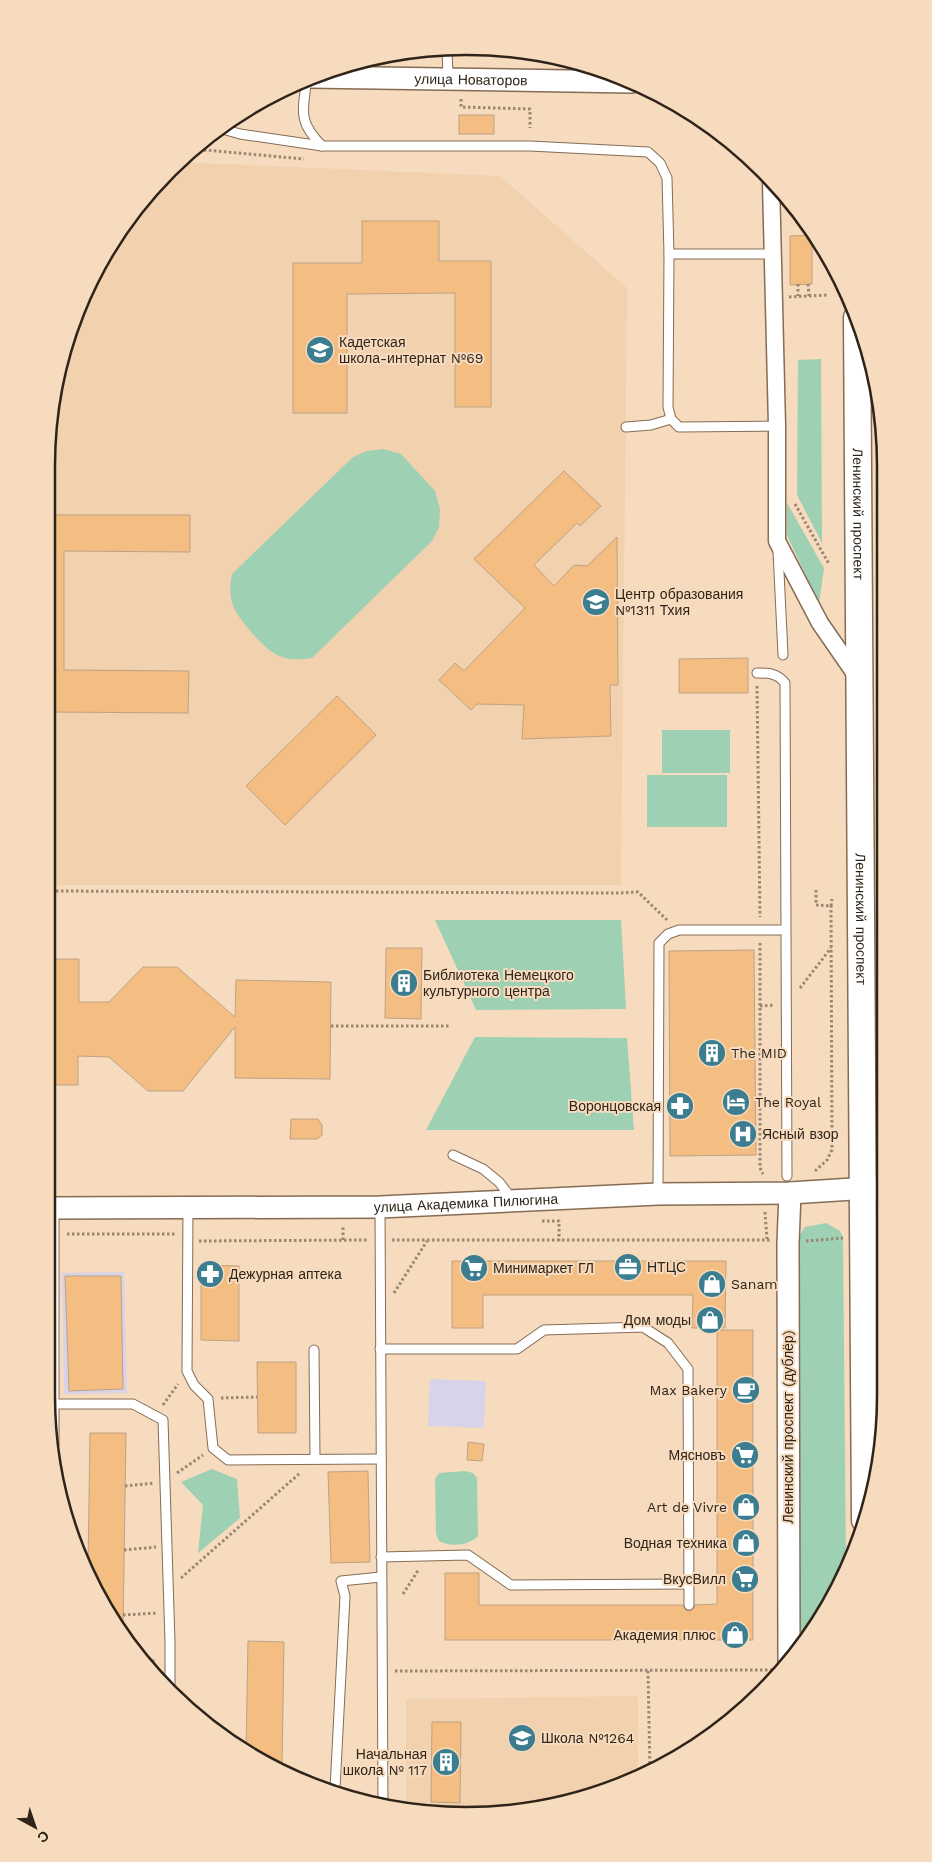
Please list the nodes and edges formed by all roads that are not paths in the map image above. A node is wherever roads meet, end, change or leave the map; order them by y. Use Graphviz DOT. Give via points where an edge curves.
graph roads {
  1 [pos="447,56"];
  2 [pos="333,78"];
  3 [pos="448,80"];
  4 [pos="611,82"];
  5 [pos="306,87"];
  6 [pos="229,131"];
  7 [pos="322,146"];
  8 [pos="771,191"];
  9 [pos="669,254"];
  10 [pos="772,254"];
  11 [pos="857,341"];
  12 [pos="671,419"];
  13 [pos="777,426"];
  14 [pos="626,427"];
  15 [pos="777,541"];
  16 [pos="783,655"];
  17 [pos="757,673"];
  18 [pos="859,680"];
  19 [pos="785,930"];
  20 [pos="453,1155"];
  21 [pos="788,1184"];
  22 [pos="873,1188"];
  23 [pos="658,1194"];
  24 [pos="513,1201"];
  25 [pos="380,1207"];
  26 [pos="55,1208"];
  27 [pos="188,1208"];
  28 [pos="380,1349"];
  29 [pos="314,1350"];
  30 [pos="55,1404"];
  31 [pos="315,1459"];
  32 [pos="381,1459"];
  33 [pos="865,1495"];
  34 [pos="381,1556"];
  35 [pos="381,1578"];
  36 [pos="689,1584"];
  37 [pos="689,1605"];
  38 [pos="782,1658"];
  39 [pos="170,1681"];
  40 [pos="335,1785"];
  41 [pos="383,1798"];
  1 -- 3 [label="lane"];
  2 -- 3 [label="street, улица Новаторов"];
  3 -- 4 [label="street, улица Новаторов"];
  5 -- 7 [label="lane" via="303,106 305,124"];
  6 -- 7 [label="lane"];
  7 -- 9 [label="lane" via="530,146 648,152 660,163 667,178"];
  8 -- 10 [label="street"];
  9 -- 10 [label="lane"];
  9 -- 12 [label="lane" via="668,407"];
  10 -- 13 [label="street"];
  11 -- 18 [label="main road, Ленинский проспект"];
  12 -- 13 [label="lane" via="679,427"];
  12 -- 14 [label="lane" via="652,425"];
  13 -- 15 [label="street"];
  15 -- 16 [label="lane"];
  15 -- 18 [label="street" via="820,622"];
  17 -- 19 [label="lane" via="773,674 785,683"];
  18 -- 22 [label="main road, Ленинский проспект"];
  19 -- 21 [label="lane"];
  19 -- 23 [label="lane" via="679,930 668,934 659,943"];
  20 -- 24 [label="lane" via="488,1173"];
  21 -- 22 [label="street, улица Академика Пилюгина"];
  21 -- 23 [label="street, улица Академика Пилюгина"];
  21 -- 38 [label="street, Ленинский проспект (дублёр)"];
  22 -- 33 [label="main road, Ленинский проспект" via="862,1238"];
  23 -- 24 [label="street, улица Академика Пилюгина"];
  24 -- 25 [label="street, улица Академика Пилюгина"];
  25 -- 27 [label="street, улица Академика Пилюгина"];
  25 -- 28 [label="lane"];
  26 -- 27 [label="street, улица Академика Пилюгина"];
  27 -- 31 [label="lane" via="187,1371 194,1385 208,1398 213,1448 228,1460"];
  28 -- 32 [label="lane"];
  28 -- 36 [label="lane" via="517,1350 544,1330 623,1328 643,1328 668,1343 688,1369"];
  29 -- 31 [label="lane"];
  30 -- 39 [label="lane" via="133,1404 163,1420"];
  31 -- 32 [label="lane"];
  32 -- 34 [label="lane"];
  34 -- 35 [label="lane"];
  34 -- 36 [label="lane" via="468,1555 511,1585"];
  35 -- 40 [label="lane" via="341,1581 344,1596"];
  35 -- 41 [label="lane"];
  36 -- 37 [label="lane"];
}
